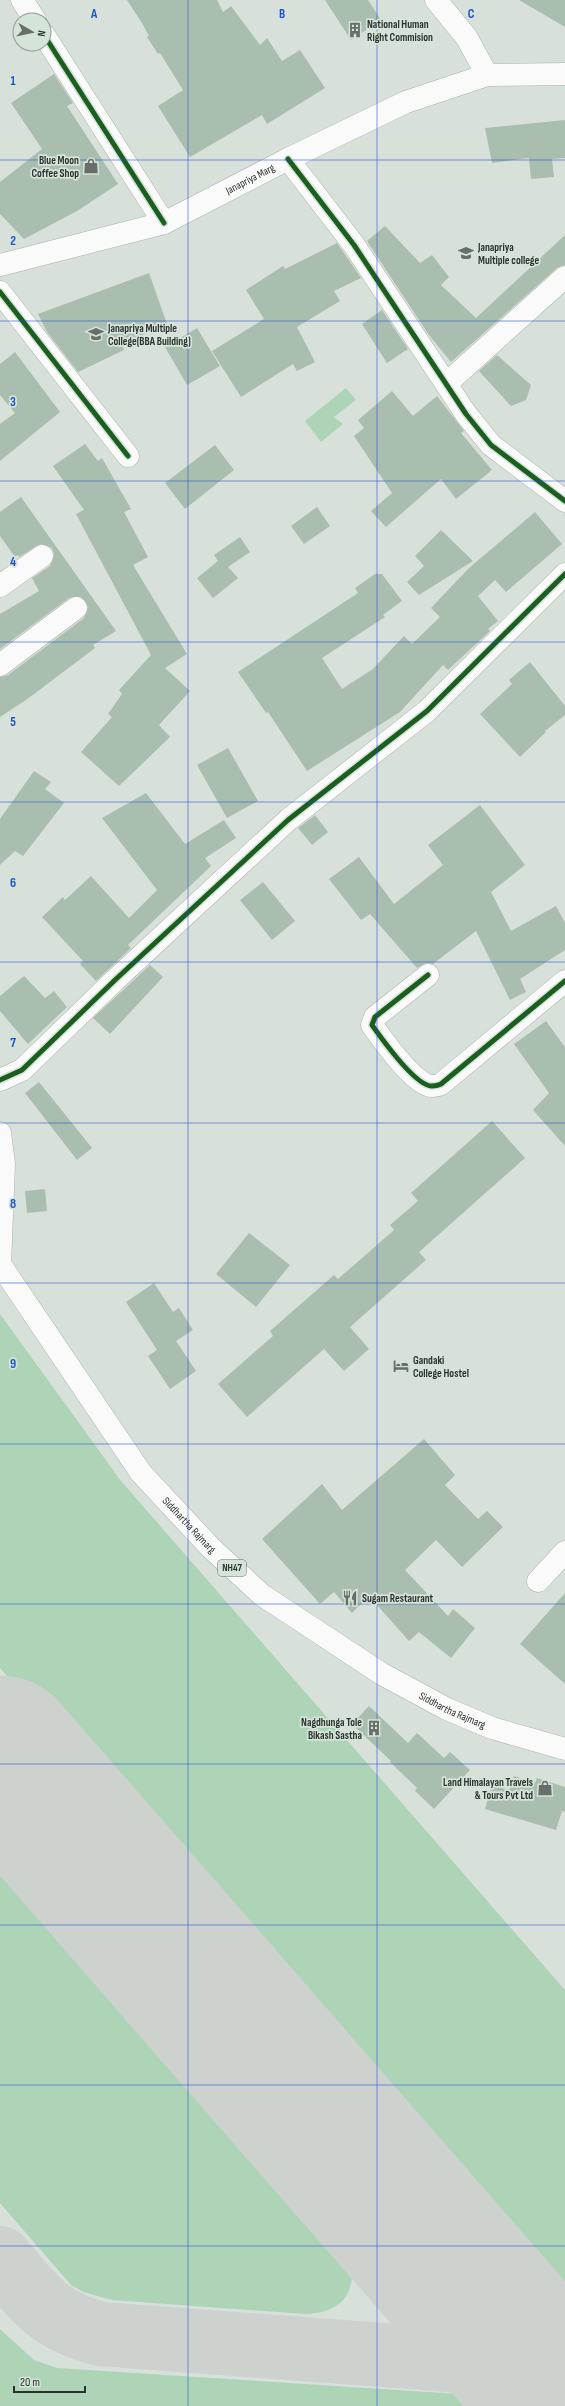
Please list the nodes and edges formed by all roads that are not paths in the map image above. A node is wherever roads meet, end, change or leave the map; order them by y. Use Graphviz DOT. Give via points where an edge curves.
graph roads {
  1 [pos="22,0"];
  2 [pos="436,0"];
  3 [pos="30,12"];
  4 [pos="52,48"];
  5 [pos="565,74"];
  6 [pos="487,75"];
  7 [pos="288,159"];
  8 [pos="164,223"];
  9 [pos="0,265"];
  10 [pos="565,277"];
  11 [pos="0,292"];
  12 [pos="446,384"];
  13 [pos="128,456"];
  14 [pos="565,501"];
  15 [pos="42,556"];
  16 [pos="565,574"];
  17 [pos="0,586"];
  18 [pos="76,608"];
  19 [pos="0,665"];
  20 [pos="428,975"];
  21 [pos="565,981"];
  22 [pos="0,1080"];
  23 [pos="0,1133"];
  24 [pos="0,1265"];
  25 [pos="565,1552"];
  26 [pos="538,1581"];
  27 [pos="565,1750"];
  1 -- 3 [label="main road"];
  2 -- 6 [label="main road" via="467,38"];
  4 -- 8 [label="main road"];
  5 -- 6 [label="main road, Janapriya Marg"];
  6 -- 7 [label="main road, Janapriya Marg" via="406,102"];
  7 -- 8 [label="main road, Janapriya Marg"];
  7 -- 12 [label="main road" via="354,245"];
  8 -- 9 [label="main road, Janapriya Marg"];
  10 -- 12 [label="main road"];
  11 -- 13 [label="main road"];
  12 -- 14 [label="main road" via="491,445"];
  15 -- 17 [label="main road"];
  16 -- 22 [label="main road" via="427,711 288,820 22,1070"];
  18 -- 19 [label="main road"];
  20 -- 21 [label="main road" via="375,1017 372,1025 408,1070 431,1086 441,1084"];
  23 -- 24 [label="main road" via="4,1164"];
  24 -- 27 [label="main road, Siddhartha Rajmarg / NH47" via="141,1473 211,1548 262,1595 382,1674 447,1709 492,1728"];
  25 -- 26 [label="main road"];
}
